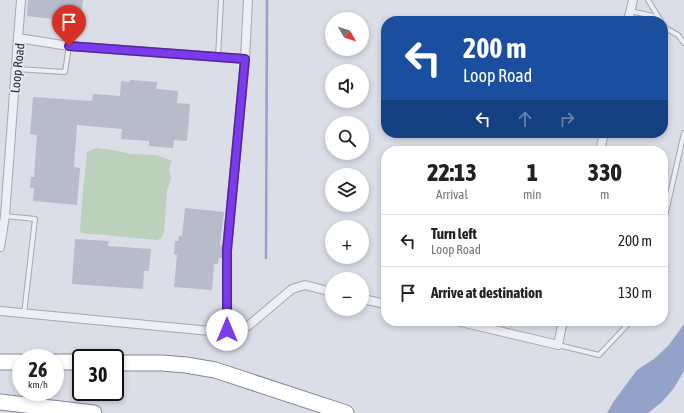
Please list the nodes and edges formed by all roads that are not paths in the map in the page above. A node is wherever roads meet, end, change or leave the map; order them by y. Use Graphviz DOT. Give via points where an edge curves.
graph roads {
  1 [pos="21,0"];
  2 [pos="221,0"];
  3 [pos="248,0"];
  4 [pos="633,0"];
  5 [pos="648,0"];
  6 [pos="630,11"];
  7 [pos="629,16"];
  8 [pos="648,16"];
  9 [pos="657,16"];
  10 [pos="668,30"];
  11 [pos="18,38"];
  12 [pos="684,43"];
  13 [pos="69,46"];
  14 [pos="218,57"];
  15 [pos="245,59"];
  16 [pos="15,69"];
  17 [pos="684,133"];
  18 [pos="668,203"];
  19 [pos="5,216"];
  20 [pos="0,247"];
  21 [pos="325,290"];
  22 [pos="369,300"];
  23 [pos="381,303"];
  24 [pos="0,311"];
  25 [pos="24,314"];
  26 [pos="478,326"];
  27 [pos="562,326"];
  28 [pos="626,326"];
  29 [pos="227,330"];
  30 [pos="558,345"];
  31 [pos="0,362"];
  32 [pos="12,362"];
  33 [pos="124,363"];
  34 [pos="0,402"];
  35 [pos="94,413"];
  36 [pos="346,413"];
  1 -- 11 [label="street"];
  2 -- 14 [label="lane"];
  3 -- 15 [label="street"];
  4 -- 6 [label="street"];
  5 -- 9 [label="lane"];
  6 -- 7 [label="street"];
  6 -- 8 [label="lane"];
  10 -- 12 [label="lane" via="678,35"];
  11 -- 13 [label="street, Loop Road"];
  11 -- 16 [label="street, Loop Road"];
  13 -- 14 [label="street, Loop Road"];
  13 -- 16 [label="lane" via="65,72"];
  14 -- 15 [label="street, Loop Road"];
  15 -- 29 [label="street" via="227,250"];
  16 -- 19 [label="street, Loop Road"];
  17 -- 18 [label="lane"];
  19 -- 20 [label="street, Loop Road"];
  19 -- 25 [label="lane" via="34,219"];
  21 -- 29 [label="street" via="305,285 292,289 248,326"];
  22 -- 23 [label="street"];
  24 -- 25 [label="street"];
  25 -- 29 [label="street" via="210,331"];
  26 -- 30 [label="street"];
  27 -- 30 [label="street"];
  28 -- 30 [label="lane" via="599,355"];
  31 -- 32 [label="highway"];
  33 -- 36 [label="highway" via="174,364 215,370"];
  34 -- 35 [label="highway"];
}
